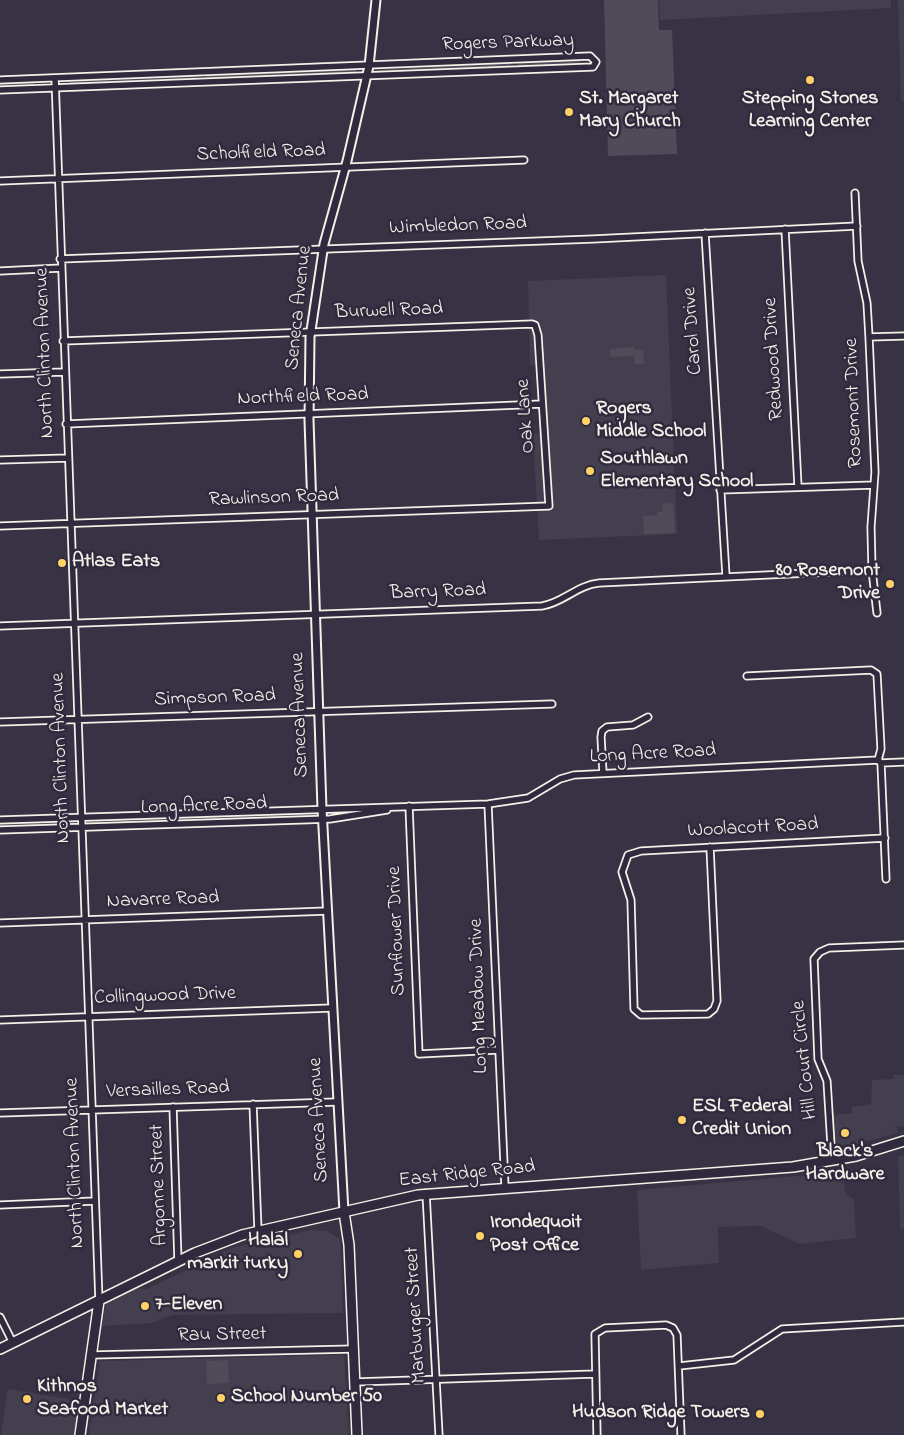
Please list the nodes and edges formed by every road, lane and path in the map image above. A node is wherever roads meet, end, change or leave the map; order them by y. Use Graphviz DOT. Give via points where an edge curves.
graph roads {
  1 [pos="376,0"];
  2 [pos="369,66"];
  3 [pos="202,72"];
  4 [pos="367,76"];
  5 [pos="55,78"];
  6 [pos="37,79"];
  7 [pos="0,80"];
  8 [pos="202,82"];
  9 [pos="55,88"];
  10 [pos="37,89"];
  11 [pos="0,90"];
  12 [pos="524,160"];
  13 [pos="345,167"];
  14 [pos="58,178"];
  15 [pos="0,181"];
  16 [pos="855,193"];
  17 [pos="857,226"];
  18 [pos="785,229"];
  19 [pos="705,233"];
  20 [pos="323,248"];
  21 [pos="60,259"];
  22 [pos="60,268"];
  23 [pos="0,271"];
  24 [pos="535,325"];
  25 [pos="311,331"];
  26 [pos="904,336"];
  27 [pos="869,337"];
  28 [pos="63,341"];
  29 [pos="64,372"];
  30 [pos="0,374"];
  31 [pos="542,404"];
  32 [pos="308,414"];
  33 [pos="66,424"];
  34 [pos="68,458"];
  35 [pos="0,460"];
  36 [pos="874,485"];
  37 [pos="798,487"];
  38 [pos="720,490"];
  39 [pos="549,506"];
  40 [pos="312,514"];
  41 [pos="70,523"];
  42 [pos="0,526"];
  43 [pos="872,570"];
  44 [pos="726,576"];
  45 [pos="877,613"];
  46 [pos="315,614"];
  47 [pos="74,623"];
  48 [pos="0,626"];
  49 [pos="747,676"];
  50 [pos="552,704"];
  51 [pos="319,712"];
  52 [pos="648,717"];
  53 [pos="78,719"];
  54 [pos="0,722"];
  55 [pos="880,762"];
  56 [pos="904,762"];
  57 [pos="603,773"];
  58 [pos="488,804"];
  59 [pos="409,806"];
  60 [pos="322,814"];
  61 [pos="81,817"];
  62 [pos="0,820"];
  63 [pos="82,827"];
  64 [pos="0,830"];
  65 [pos="885,838"];
  66 [pos="710,847"];
  67 [pos="886,880"];
  68 [pos="327,911"];
  69 [pos="85,920"];
  70 [pos="0,923"];
  71 [pos="904,944"];
  72 [pos="332,1008"];
  73 [pos="88,1016"];
  74 [pos="0,1020"];
  75 [pos="498,1050"];
  76 [pos="336,1102"];
  77 [pos="253,1104"];
  78 [pos="173,1107"];
  79 [pos="92,1110"];
  80 [pos="0,1113"];
  81 [pos="904,1141"];
  82 [pos="832,1161"];
  83 [pos="505,1187"];
  84 [pos="426,1193"];
  85 [pos="95,1201"];
  86 [pos="0,1205"];
  87 [pos="344,1212"];
  88 [pos="258,1231"];
  89 [pos="178,1262"];
  90 [pos="99,1301"];
  91 [pos="0,1317"];
  92 [pos="904,1322"];
  93 [pos="13,1343"];
  94 [pos="0,1349"];
  95 [pos="353,1349"];
  96 [pos="92,1354"];
  97 [pos="679,1366"];
  98 [pos="595,1374"];
  99 [pos="437,1379"];
  100 [pos="355,1382"];
  101 [pos="80,1435"];
  102 [pos="357,1435"];
  103 [pos="439,1435"];
  104 [pos="596,1435"];
  105 [pos="681,1435"];
  1 -- 2 [label="street, Seneca Avenue"];
  2 -- 3 [label="street, Rogers Parkway"];
  2 -- 4 [label="street, Seneca Avenue"];
  2 -- 4 [label="street, Rogers Parkway" via="590,56 596,62 593,67"];
  3 -- 5 [label="street, Rogers Parkway"];
  3 -- 8 [label="street"];
  4 -- 8 [label="street, Rogers Parkway"];
  4 -- 13 [label="street, Seneca Avenue"];
  5 -- 6 [label="street, Rogers Parkway"];
  5 -- 9 [label="street, North Clinton Avenue"];
  6 -- 7 [label="street, Rogers Parkway"];
  6 -- 10 [label="street"];
  8 -- 9 [label="street, Rogers Parkway"];
  9 -- 10 [label="street, Rogers Parkway"];
  9 -- 14 [label="street, North Clinton Avenue"];
  10 -- 11 [label="street, Rogers Parkway"];
  12 -- 13 [label="street, Scholfield Road"];
  13 -- 14 [label="street, Scholfield Road"];
  13 -- 20 [label="street, Seneca Avenue"];
  14 -- 15 [label="street, Scholfield Road"];
  14 -- 21 [label="street, North Clinton Avenue"];
  16 -- 17 [label="street, Rosemont Drive"];
  17 -- 18 [label="street, Wimbledon Road"];
  17 -- 27 [label="street, Rosemont Drive" via="858,261 867,303"];
  18 -- 19 [label="street, Wimbledon Road"];
  18 -- 37 [label="street, Redwood Drive"];
  19 -- 20 [label="street, Wimbledon Road"];
  19 -- 38 [label="street, Carol Drive"];
  20 -- 21 [label="street, Wimbledon Road"];
  20 -- 25 [label="street, Seneca Avenue"];
  21 -- 22 [label="street, North Clinton Avenue"];
  22 -- 23 [label="street"];
  22 -- 28 [label="street, North Clinton Avenue"];
  24 -- 25 [label="street, Burwell Road"];
  24 -- 31 [label="street, Oak Lane"];
  25 -- 28 [label="street, Burwell Road"];
  25 -- 32 [label="street, Seneca Avenue"];
  26 -- 27 [label="street"];
  27 -- 36 [label="street, Rosemont Drive"];
  28 -- 29 [label="street, North Clinton Avenue"];
  29 -- 30 [label="street"];
  29 -- 33 [label="street, North Clinton Avenue"];
  31 -- 32 [label="street, Northfield Road"];
  31 -- 39 [label="street, Oak Lane"];
  32 -- 33 [label="street, Northfield Road"];
  32 -- 40 [label="street, Seneca Avenue"];
  33 -- 34 [label="street, North Clinton Avenue"];
  34 -- 35 [label="street"];
  34 -- 41 [label="street, North Clinton Avenue"];
  36 -- 37 [label="street"];
  36 -- 43 [label="street, Rosemont Drive" via="870,527"];
  37 -- 38 [label="street"];
  38 -- 44 [label="street, Carol Drive"];
  39 -- 40 [label="street, Rawlinson Road"];
  40 -- 41 [label="street, Rawlinson Road"];
  40 -- 46 [label="street, Seneca Avenue"];
  41 -- 42 [label="street, Rawlinson Road"];
  41 -- 47 [label="street, North Clinton Avenue"];
  43 -- 44 [label="street, Barry Road"];
  43 -- 45 [label="street, Rosemont Drive"];
  44 -- 46 [label="street, Barry Road" via="593,583 554,604 542,606"];
  46 -- 47 [label="street, Barry Road"];
  46 -- 51 [label="street, Seneca Avenue"];
  47 -- 48 [label="street, Barry Road"];
  47 -- 53 [label="street, North Clinton Avenue"];
  49 -- 55 [label="street" via="871,670 877,674"];
  50 -- 51 [label="street, Simpson Road"];
  51 -- 53 [label="street, Simpson Road"];
  51 -- 60 [label="street, Seneca Avenue"];
  52 -- 57 [label="street" via="633,725 607,727 602,731"];
  53 -- 54 [label="street, Simpson Road"];
  53 -- 61 [label="street, North Clinton Avenue"];
  55 -- 56 [label="street, Long Acre Road"];
  55 -- 57 [label="street, Long Acre Road"];
  55 -- 65 [label="street"];
  57 -- 58 [label="street, Long Acre Road" via="566,777 528,798"];
  58 -- 59 [label="street, Long Acre Road"];
  58 -- 75 [label="street, Long Meadow Drive"];
  59 -- 60 [label="street, Long Acre Road"];
  59 -- 60 [label="street, Long Acre Road"];
  59 -- 75 [label="street, Sunflower Drive" via="420,1054"];
  60 -- 61 [label="street, Long Acre Road"];
  60 -- 63 [label="street, Long Acre Road"];
  60 -- 68 [label="street, Seneca Avenue"];
  61 -- 62 [label="street, Long Acre Road"];
  61 -- 63 [label="street, North Clinton Avenue"];
  63 -- 64 [label="street, Long Acre Road"];
  63 -- 69 [label="street, North Clinton Avenue"];
  65 -- 66 [label="street, Woolacott Road"];
  65 -- 67 [label="street"];
  66 -- 66 [label="street, Woolacott Road" via="717,1001 714,1009 708,1014 641,1016 634,1009 631,900 622,872 625,858 641,850"];
  68 -- 69 [label="street, Navarre Road"];
  68 -- 72 [label="street, Seneca Avenue"];
  69 -- 70 [label="street, Navarre Road"];
  69 -- 73 [label="street, North Clinton Avenue"];
  71 -- 82 [label="street, Hill Court Circle" via="829,948 814,959 818,1059 827,1081"];
  72 -- 73 [label="street, Collingwood Drive"];
  72 -- 76 [label="street, Seneca Avenue"];
  73 -- 74 [label="street, Collingwood Drive"];
  73 -- 79 [label="street, North Clinton Avenue"];
  75 -- 83 [label="street, Long Meadow Drive"];
  76 -- 77 [label="street, Versailles Road"];
  76 -- 87 [label="street, Seneca Avenue"];
  77 -- 78 [label="street, Versailles Road"];
  77 -- 88 [label="street"];
  78 -- 79 [label="street, Versailles Road"];
  78 -- 89 [label="street, Argonne Street"];
  79 -- 80 [label="street, Versailles Road"];
  79 -- 85 [label="street, North Clinton Avenue"];
  81 -- 82 [label="main road, East Ridge Road"];
  82 -- 83 [label="main road, East Ridge Road" via="793,1167"];
  83 -- 84 [label="main road, East Ridge Road"];
  84 -- 87 [label="main road, East Ridge Road"];
  84 -- 99 [label="street, Marburger Street"];
  85 -- 86 [label="street"];
  85 -- 90 [label="street, North Clinton Avenue"];
  87 -- 88 [label="main road, East Ridge Road"];
  87 -- 95 [label="main road, Seneca Avenue" via="349,1245"];
  88 -- 89 [label="main road, East Ridge Road" via="227,1239"];
  89 -- 90 [label="main road, East Ridge Road"];
  90 -- 93 [label="main road, East Ridge Road"];
  90 -- 96 [label="main road, North Clinton Avenue"];
  91 -- 93 [label="street"];
  92 -- 97 [label="street" via="787,1328 734,1360"];
  93 -- 94 [label="main road, East Ridge Road"];
  95 -- 96 [label="street, Rau Street"];
  95 -- 100 [label="main road, Seneca Avenue"];
  96 -- 101 [label="main road, North Clinton Avenue"];
  97 -- 98 [label="street" via="677,1335 670,1326 605,1328 597,1331 594,1337"];
  97 -- 105 [label="street"];
  98 -- 99 [label="street"];
  98 -- 104 [label="street"];
  99 -- 100 [label="street"];
  99 -- 103 [label="street, Marburger Street"];
  100 -- 102 [label="main road, Seneca Avenue"];
}
